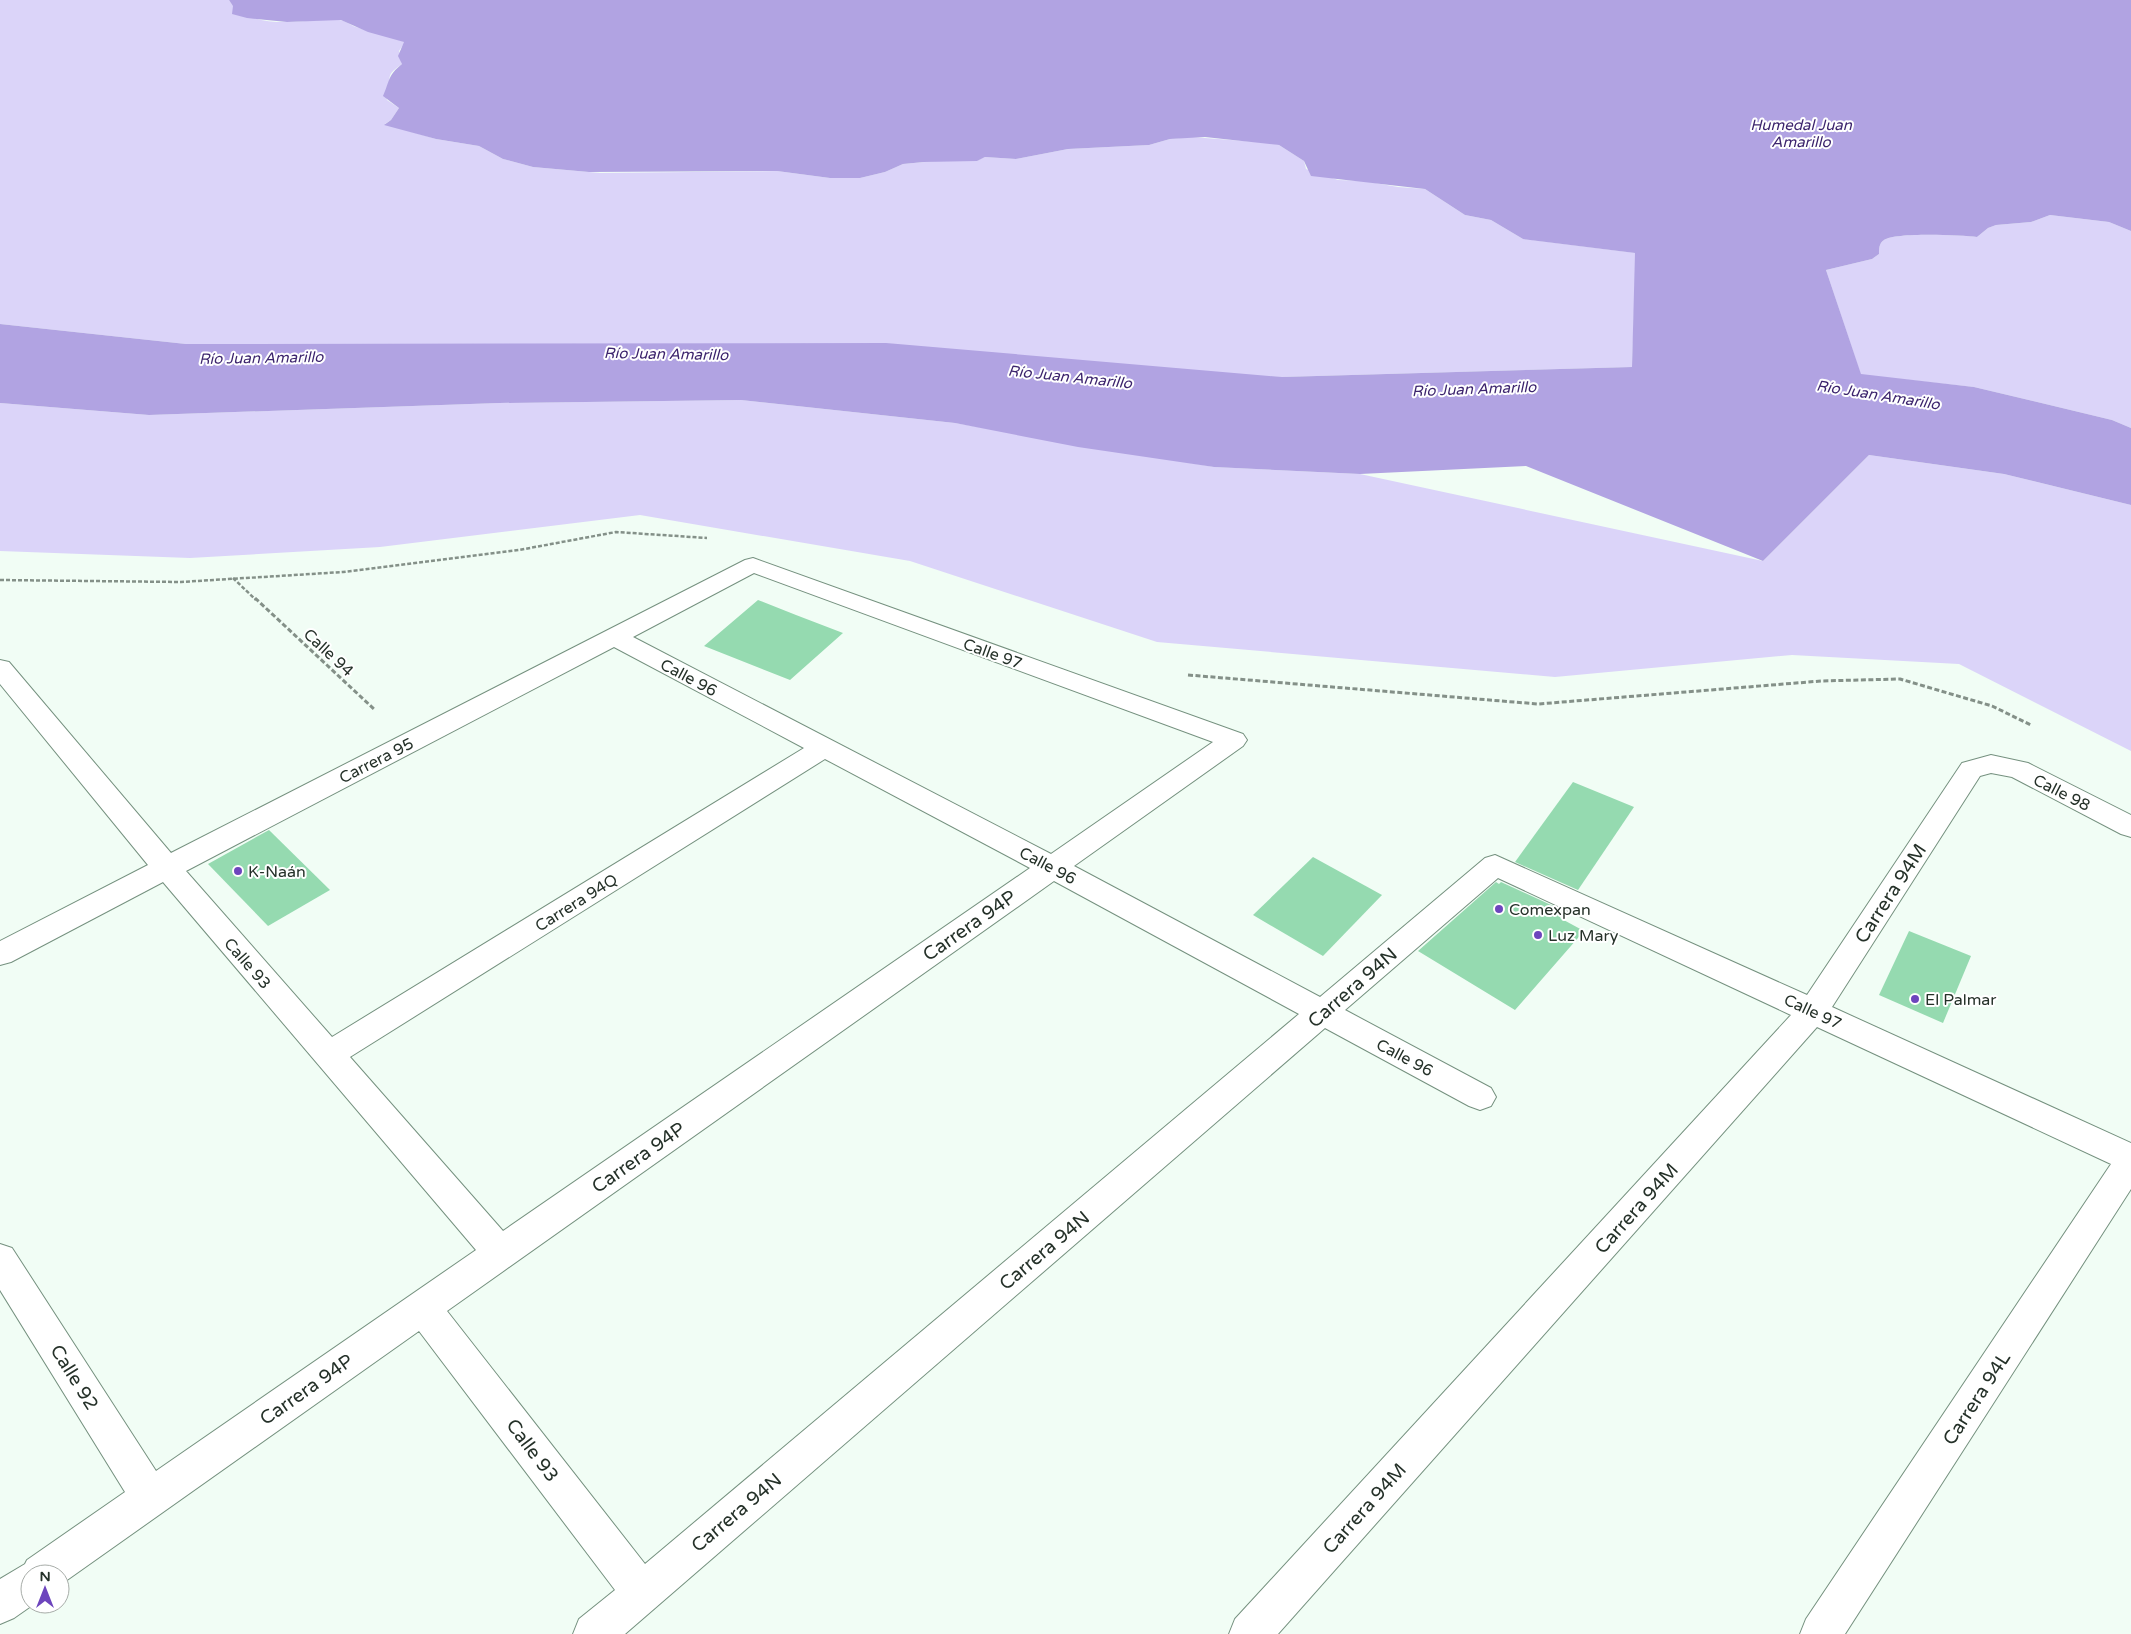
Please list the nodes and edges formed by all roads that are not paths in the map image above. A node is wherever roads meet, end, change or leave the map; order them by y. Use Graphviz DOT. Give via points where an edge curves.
graph roads {
  1 [pos="753,565"];
  2 [pos="614,637"];
  3 [pos="0,668"];
  4 [pos="1234,740"];
  5 [pos="824,748"];
  6 [pos="1991,764"];
  7 [pos="2131,827"];
  8 [pos="1494,865"];
  9 [pos="1052,867"];
  10 [pos="167,868"];
  11 [pos="0,954"];
  12 [pos="1813,1011"];
  13 [pos="1322,1013"];
  14 [pos="328,1055"];
  15 [pos="1480,1097"];
  16 [pos="2131,1159"];
  17 [pos="501,1254"];
  18 [pos="0,1259"];
  19 [pos="423,1308"];
  20 [pos="150,1496"];
  21 [pos="55,1564"];
  22 [pos="20,1589"];
  23 [pos="642,1592"];
  24 [pos="0,1604"];
  25 [pos="594,1634"];
  26 [pos="1250,1634"];
  27 [pos="1822,1634"];
  1 -- 2 [label="street, Carrera 95"];
  1 -- 4 [label="street, Calle 97"];
  2 -- 5 [label="street, Calle 96"];
  2 -- 10 [label="street, Carrera 95"];
  3 -- 10 [label="street, Calle 93"];
  4 -- 9 [label="street, Carrera 94P"];
  5 -- 9 [label="street, Calle 96"];
  5 -- 14 [label="street, Carrera 94Q"];
  6 -- 7 [label="street, Calle 98" via="2019,769"];
  6 -- 12 [label="street, Carrera 94M" via="1971,769"];
  8 -- 12 [label="street, Calle 97"];
  8 -- 13 [label="street, Carrera 94N"];
  9 -- 13 [label="street, Calle 96"];
  9 -- 17 [label="street, Carrera 94P"];
  10 -- 11 [label="street, Carrera 95"];
  10 -- 14 [label="street, Calle 93"];
  12 -- 16 [label="street, Calle 97"];
  12 -- 26 [label="street, Carrera 94M"];
  13 -- 15 [label="street, Calle 96"];
  13 -- 23 [label="street, Carrera 94N"];
  14 -- 17 [label="street, Calle 93"];
  16 -- 27 [label="street, Carrera 94L"];
  17 -- 19 [label="street, Carrera 94P"];
  18 -- 20 [label="street, Calle 92"];
  19 -- 20 [label="street, Carrera 94P"];
  19 -- 23 [label="street, Calle 93"];
  20 -- 21 [label="street, Carrera 94P"];
  22 -- 24 [label="street"];
  23 -- 25 [label="street, Carrera 94N"];
}
